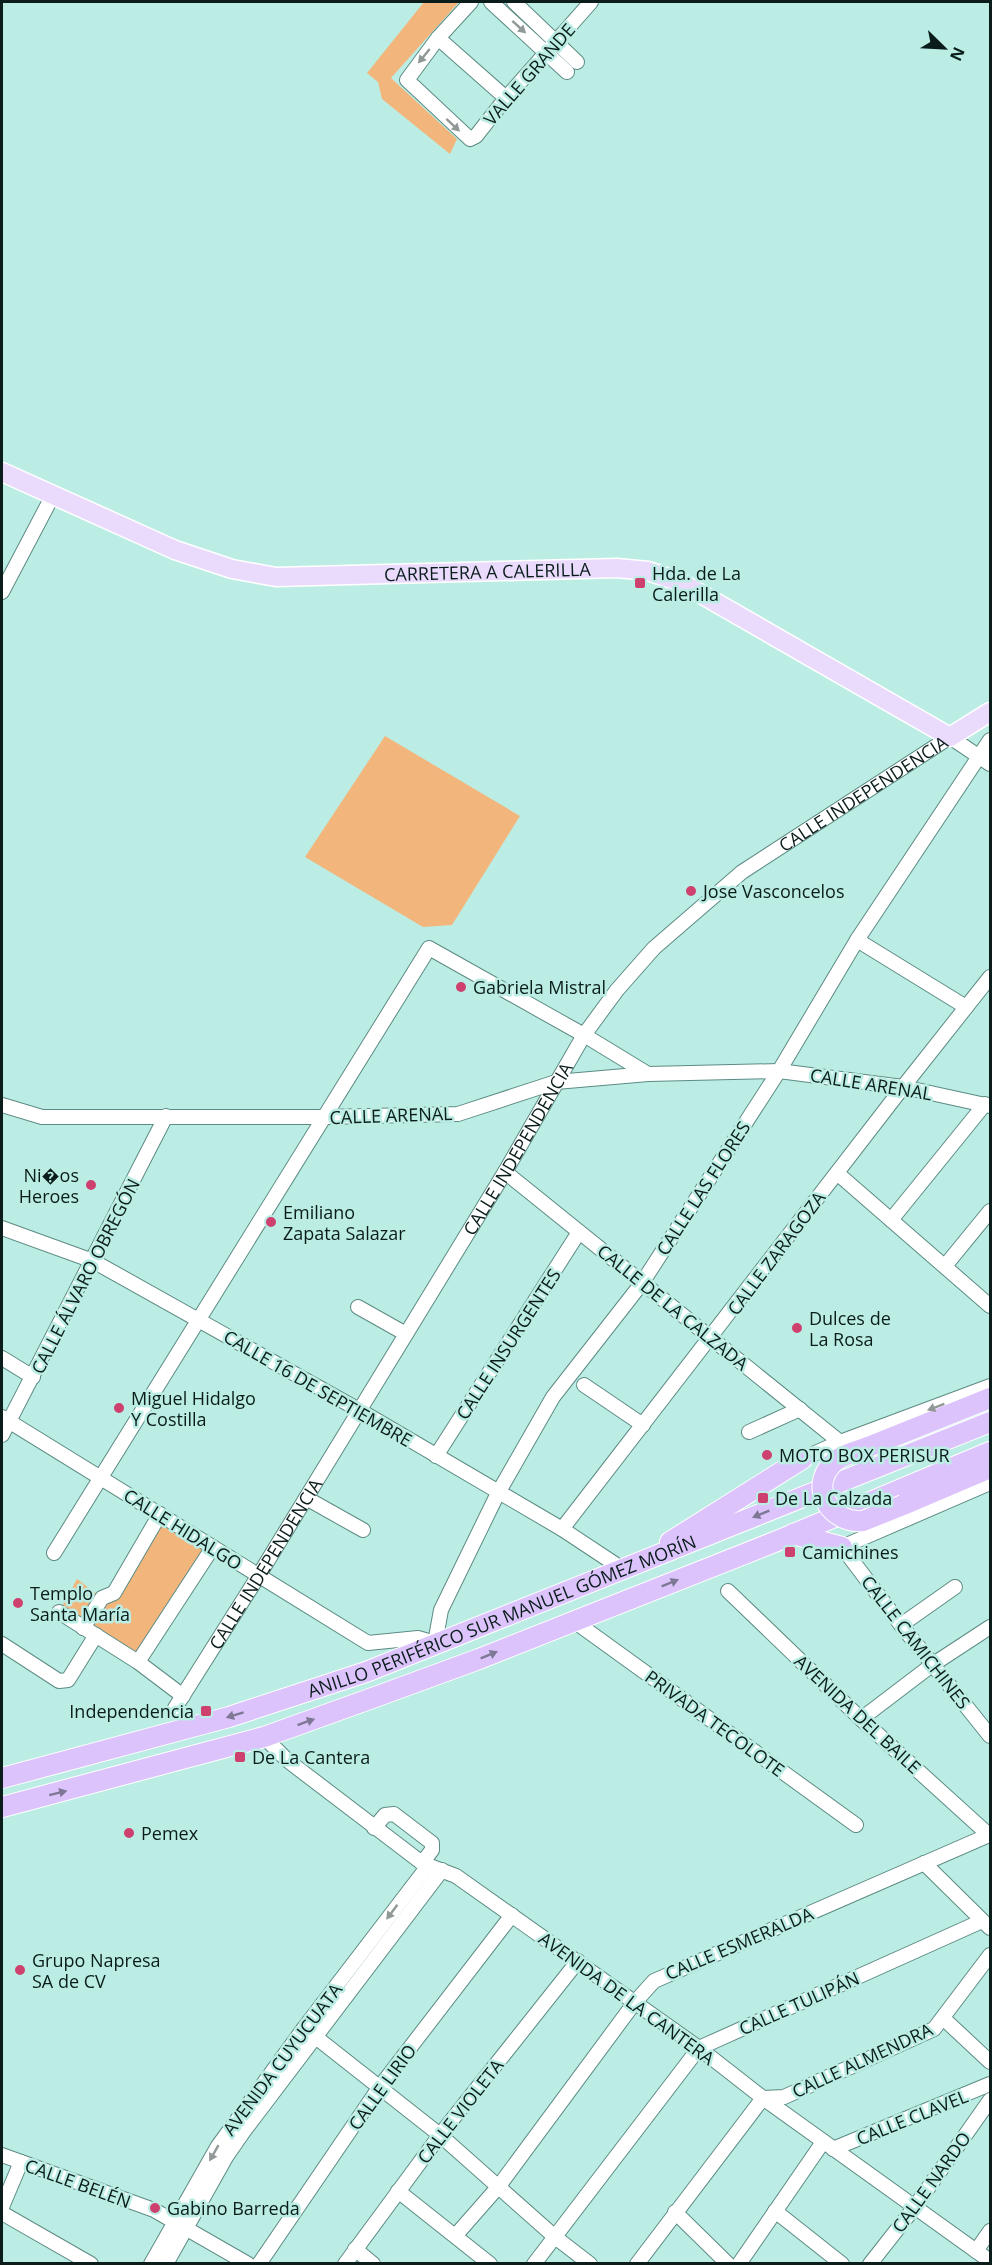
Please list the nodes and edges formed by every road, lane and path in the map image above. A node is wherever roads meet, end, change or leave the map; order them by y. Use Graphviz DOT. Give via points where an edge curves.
graph roads {
  1 [pos="471,2"];
  2 [pos="491,2"];
  3 [pos="514,2"];
  4 [pos="591,2"];
  5 [pos="438,38"];
  6 [pos="557,42"];
  7 [pos="546,52"];
  8 [pos="506,98"];
  9 [pos="2,472"];
  10 [pos="53,495"];
  11 [pos="2,592"];
  12 [pos="990,712"];
  13 [pos="950,737"];
  14 [pos="990,740"];
  15 [pos="985,761"];
  16 [pos="857,940"];
  17 [pos="990,977"];
  18 [pos="966,1007"];
  19 [pos="584,1035"];
  20 [pos="779,1071"];
  21 [pos="648,1074"];
  22 [pos="556,1082"];
  23 [pos="903,1087"];
  24 [pos="2,1105"];
  25 [pos="988,1105"];
  26 [pos="166,1116"];
  27 [pos="324,1117"];
  28 [pos="505,1172"];
  29 [pos="837,1173"];
  30 [pos="990,1211"];
  31 [pos="891,1220"];
  32 [pos="2,1228"];
  33 [pos="579,1232"];
  34 [pos="93,1261"];
  35 [pos="945,1266"];
  36 [pos="642,1283"];
  37 [pos="358,1306"];
  38 [pos="990,1306"];
  39 [pos="198,1320"];
  40 [pos="406,1334"];
  41 [pos="711,1338"];
  42 [pos="2,1358"];
  43 [pos="33,1377"];
  44 [pos="584,1385"];
  45 [pos="990,1386"];
  46 [pos="990,1398"];
  47 [pos="800,1409"];
  48 [pos="359,1410"];
  49 [pos="6,1419"];
  50 [pos="990,1422"];
  51 [pos="643,1425"];
  52 [pos="749,1432"];
  53 [pos="2,1435"];
  54 [pos="840,1442"];
  55 [pos="990,1452"];
  56 [pos="436,1456"];
  57 [pos="802,1459"];
  58 [pos="990,1468"];
  59 [pos="100,1477"];
  60 [pos="990,1483"];
  61 [pos="498,1493"];
  62 [pos="306,1497"];
  63 [pos="160,1514"];
  64 [pos="562,1529"];
  65 [pos="363,1530"];
  66 [pos="793,1534"];
  67 [pos="842,1546"];
  68 [pos="213,1547"];
  69 [pos="54,1553"];
  70 [pos="624,1570"];
  71 [pos="259,1575"];
  72 [pos="955,1587"];
  73 [pos="728,1591"];
  74 [pos="59,1612"];
  75 [pos="574,1621"];
  76 [pos="901,1626"];
  77 [pos="990,1627"];
  78 [pos="83,1628"];
  79 [pos="96,1635"];
  80 [pos="435,1643"];
  81 [pos="2,1644"];
  82 [pos="138,1662"];
  83 [pos="932,1665"];
  84 [pos="861,1719"];
  85 [pos="990,1736"];
  86 [pos="264,1737"];
  87 [pos="2,1778"];
  88 [pos="2,1807"];
  89 [pos="856,1825"];
  90 [pos="374,1828"];
  91 [pos="990,1835"];
  92 [pos="924,1863"];
  93 [pos="425,1864"];
  94 [pos="442,1870"];
  95 [pos="512,1915"];
  96 [pos="986,1924"];
  97 [pos="990,1955"];
  98 [pos="578,1961"];
  99 [pos="635,2002"];
  100 [pos="943,2018"];
  101 [pos="309,2033"];
  102 [pos="699,2048"];
  103 [pos="990,2062"];
  104 [pos="990,2084"];
  105 [pos="379,2088"];
  106 [pos="763,2098"];
  107 [pos="990,2100"];
  108 [pos="440,2135"];
  109 [pos="828,2145"];
  110 [pos="2,2155"];
  111 [pos="21,2162"];
  112 [pos="499,2186"];
  113 [pos="398,2191"];
  114 [pos="2,2207"];
  115 [pos="914,2208"];
  116 [pos="775,2211"];
  117 [pos="675,2212"];
  118 [pos="2,2213"];
  119 [pos="181,2225"];
  120 [pos="990,2231"];
  121 [pos="456,2235"];
  122 [pos="555,2237"];
  123 [pos="355,2249"];
  124 [pos="984,2259"];
  125 [pos="91,2264"];
  126 [pos="152,2264"];
  127 [pos="166,2264"];
  128 [pos="248,2264"];
  129 [pos="259,2264"];
  130 [pos="345,2264"];
  131 [pos="373,2264"];
  132 [pos="490,2264"];
  133 [pos="534,2264"];
  134 [pos="590,2264"];
  135 [pos="637,2264"];
  136 [pos="729,2264"];
  137 [pos="739,2264"];
  138 [pos="842,2264"];
  139 [pos="870,2264"];
  1 -- 5 [label="street, VALLE GRANDE"];
  2 -- 7 [label="street, one-way"];
  3 -- 6 [label="street"];
  4 -- 6 [label="street, VALLE GRANDE"];
  5 -- 8 [label="street"];
  5 -- 8 [label="street, VALLE GRANDE, one-way" via="407,80 465,136 476,136"];
  6 -- 7 [label="street, VALLE GRANDE"];
  6 -- 7 [label="street" via="572,67"];
  7 -- 8 [label="street, VALLE GRANDE"];
  9 -- 10 [label="main road, CARRETERA A CALERILLA"];
  10 -- 11 [label="street"];
  10 -- 13 [label="main road, CARRETERA A CALERILLA" via="176,550 232,570 276,577 617,568 648,571 681,582"];
  12 -- 13 [label="main road, CALLE INDEPENDENCIA"];
  13 -- 15 [label="street"];
  13 -- 19 [label="street, CALLE INDEPENDENCIA" via="742,872 654,948"];
  14 -- 15 [label="street, CALLE LAS FLORES"];
  15 -- 16 [label="street, CALLE LAS FLORES"];
  16 -- 18 [label="street"];
  16 -- 20 [label="street, CALLE LAS FLORES"];
  17 -- 18 [label="street, CALLE ZARAGOZA"];
  18 -- 23 [label="street, CALLE ZARAGOZA"];
  19 -- 21 [label="street"];
  19 -- 22 [label="street, CALLE INDEPENDENCIA"];
  19 -- 27 [label="street" via="429,948"];
  20 -- 21 [label="street, CALLE ARENAL"];
  20 -- 23 [label="street, CALLE ARENAL"];
  20 -- 36 [label="street, CALLE LAS FLORES"];
  21 -- 22 [label="street, CALLE ARENAL"];
  22 -- 27 [label="street, CALLE ARENAL" via="458,1114"];
  22 -- 28 [label="street, CALLE INDEPENDENCIA"];
  23 -- 25 [label="street, CALLE ARENAL"];
  23 -- 29 [label="street, CALLE ZARAGOZA"];
  24 -- 26 [label="street, CALLE ARENAL" via="42,1117"];
  25 -- 31 [label="street"];
  26 -- 27 [label="street, CALLE ARENAL"];
  26 -- 34 [label="street, CALLE ÁLVARO OBREGÓN"];
  27 -- 39 [label="street"];
  28 -- 33 [label="street, CALLE DE LA CALZADA"];
  28 -- 40 [label="street, CALLE INDEPENDENCIA"];
  29 -- 31 [label="street"];
  29 -- 41 [label="street, CALLE ZARAGOZA"];
  30 -- 35 [label="street"];
  31 -- 35 [label="street"];
  32 -- 34 [label="street, CALLE 16 DE SEPTIEMBRE"];
  33 -- 36 [label="street, CALLE DE LA CALZADA"];
  33 -- 56 [label="street, CALLE INSURGENTES"];
  34 -- 39 [label="street, CALLE 16 DE SEPTIEMBRE"];
  34 -- 43 [label="street, CALLE ÁLVARO OBREGÓN"];
  35 -- 38 [label="street"];
  36 -- 41 [label="street, CALLE DE LA CALZADA"];
  36 -- 61 [label="street, CALLE LAS FLORES" via="553,1397"];
  37 -- 40 [label="street"];
  39 -- 48 [label="street, CALLE 16 DE SEPTIEMBRE"];
  39 -- 59 [label="street"];
  40 -- 48 [label="street, CALLE INDEPENDENCIA"];
  41 -- 47 [label="street, CALLE DE LA CALZADA"];
  41 -- 51 [label="street, CALLE ZARAGOZA"];
  42 -- 43 [label="street"];
  43 -- 49 [label="street, CALLE ÁLVARO OBREGÓN"];
  44 -- 51 [label="street"];
  45 -- 54 [label="street, one-way"];
  46 -- 58 [label="highway, bridge" via="837,1459 829,1467 823,1489 828,1506 840,1518 857,1522"];
  47 -- 52 [label="street"];
  47 -- 54 [label="street, CALLE DE LA CALZADA"];
  48 -- 56 [label="street, CALLE 16 DE SEPTIEMBRE"];
  48 -- 62 [label="street, CALLE INDEPENDENCIA"];
  49 -- 53 [label="street, CALLE ÁLVARO OBREGÓN"];
  49 -- 59 [label="street, CALLE HIDALGO"];
  50 -- 70 [label="highway, ANILLO PERIFÉRICO SUR MANUEL GÓMEZ MORÍN, one-way"];
  51 -- 64 [label="street, CALLE ZARAGOZA"];
  54 -- 57 [label="street"];
  55 -- 66 [label="highway, ANILLO PERIFÉRICO SUR MANUEL GÓMEZ MORÍN"];
  56 -- 61 [label="street, CALLE 16 DE SEPTIEMBRE"];
  57 -- 70 [label="highway"];
  59 -- 63 [label="street, CALLE HIDALGO"];
  59 -- 69 [label="street"];
  60 -- 67 [label="street"];
  61 -- 64 [label="street, CALLE 16 DE SEPTIEMBRE"];
  61 -- 80 [label="street, CALLE LAS FLORES" via="441,1610"];
  62 -- 65 [label="street"];
  62 -- 71 [label="street, CALLE INDEPENDENCIA"];
  63 -- 68 [label="street, CALLE HIDALGO"];
  63 -- 78 [label="street" via="114,1593 102,1598"];
  64 -- 70 [label="street, CALLE 16 DE SEPTIEMBRE"];
  66 -- 67 [label="highway"];
  75 -- 66 [label="highway, ANILLO PERIFÉRICO SUR MANUEL GÓMEZ MORÍN, one-way"];
  67 -- 76 [label="street, CALLE CAMICHINES"];
  68 -- 71 [label="street, CALLE HIDALGO"];
  68 -- 82 [label="street"];
  70 -- 80 [label="highway, ANILLO PERIFÉRICO SUR MANUEL GÓMEZ MORÍN"];
  71 -- 80 [label="street, CALLE HIDALGO" via="368,1643 418,1638"];
  71 -- 82 [label="street, CALLE INDEPENDENCIA" via="179,1702"];
  72 -- 76 [label="street"];
  73 -- 84 [label="street, AVENIDA DEL BAILE"];
  74 -- 78 [label="street"];
  86 -- 75 [label="highway, ANILLO PERIFÉRICO SUR MANUEL GÓMEZ MORÍN, one-way"];
  75 -- 89 [label="street, PRIVADA TECOLOTE"];
  76 -- 83 [label="street, CALLE CAMICHINES"];
  77 -- 83 [label="street"];
  78 -- 79 [label="street"];
  79 -- 81 [label="street" via="65,1682"];
  79 -- 82 [label="street"];
  80 -- 87 [label="highway, ANILLO PERIFÉRICO SUR MANUEL GÓMEZ MORÍN, one-way" via="366,1672 229,1717"];
  83 -- 84 [label="street"];
  83 -- 85 [label="street, CALLE CAMICHINES"];
  84 -- 91 [label="street, AVENIDA DEL BAILE"];
  88 -- 86 [label="highway, ANILLO PERIFÉRICO SUR MANUEL GÓMEZ MORÍN, one-way"];
  86 -- 90 [label="street, AVENIDA DE LA CANTERA" via="287,1760"];
  90 -- 93 [label="street, AVENIDA DE LA CANTERA"];
  90 -- 93 [label="street" via="385,1815 394,1814 432,1843"];
  91 -- 92 [label="street, CALLE ESMERALDA"];
  92 -- 96 [label="street"];
  92 -- 99 [label="street, CALLE ESMERALDA" via="660,1977"];
  93 -- 94 [label="street, AVENIDA DE LA CANTERA"];
  93 -- 101 [label="street, AVENIDA CUYUCUATA, one-way"];
  94 -- 95 [label="street, AVENIDA DE LA CANTERA"];
  94 -- 101 [label="street, AVENIDA CUYUCUATA"];
  95 -- 98 [label="street, AVENIDA DE LA CANTERA"];
  95 -- 105 [label="street, CALLE LIRIO"];
  96 -- 102 [label="street, CALLE TULIPÁN"];
  97 -- 100 [label="street, CALLE ALMENDRA"];
  98 -- 99 [label="street, AVENIDA DE LA CANTERA"];
  98 -- 108 [label="street, CALLE VIOLETA"];
  99 -- 102 [label="street, AVENIDA DE LA CANTERA"];
  99 -- 112 [label="street, CALLE ESMERALDA"];
  100 -- 103 [label="street"];
  100 -- 106 [label="street, CALLE ALMENDRA" via="934,2029 794,2092 780,2098"];
  101 -- 105 [label="street"];
  101 -- 119 [label="street, AVENIDA CUYUCUATA" via="218,2146"];
  102 -- 106 [label="street, AVENIDA DE LA CANTERA"];
  102 -- 122 [label="street, CALLE TULIPÁN"];
  104 -- 109 [label="street, CALLE CLAVEL"];
  105 -- 108 [label="street"];
  105 -- 129 [label="street, CALLE LIRIO"];
  106 -- 109 [label="street, AVENIDA DE LA CANTERA"];
  106 -- 117 [label="street"];
  107 -- 115 [label="street, CALLE NARDO"];
  108 -- 112 [label="street"];
  108 -- 113 [label="street, CALLE VIOLETA"];
  109 -- 115 [label="street, AVENIDA DE LA CANTERA"];
  109 -- 116 [label="street"];
  110 -- 111 [label="street, CALLE BELÉN"];
  111 -- 114 [label="street"];
  111 -- 119 [label="street, CALLE BELÉN" via="153,2210"];
  112 -- 121 [label="street, CALLE ESMERALDA"];
  112 -- 122 [label="street"];
  113 -- 121 [label="street"];
  113 -- 123 [label="street, CALLE VIOLETA"];
  115 -- 124 [label="street, AVENIDA DE LA CANTERA"];
  115 -- 139 [label="street, CALLE NARDO"];
  116 -- 137 [label="street"];
  116 -- 138 [label="street"];
  117 -- 135 [label="street"];
  117 -- 136 [label="street"];
  118 -- 125 [label="street"];
  119 -- 126 [label="street, AVENIDA CUYUCUATA"];
  119 -- 127 [label="street, AVENIDA CUYUCUATA"];
  119 -- 128 [label="street, CALLE BELÉN"];
  120 -- 124 [label="street"];
  121 -- 132 [label="street"];
  122 -- 133 [label="street, CALLE TULIPÁN"];
  122 -- 134 [label="street"];
  123 -- 130 [label="street, CALLE VIOLETA"];
  123 -- 131 [label="street"];
}
